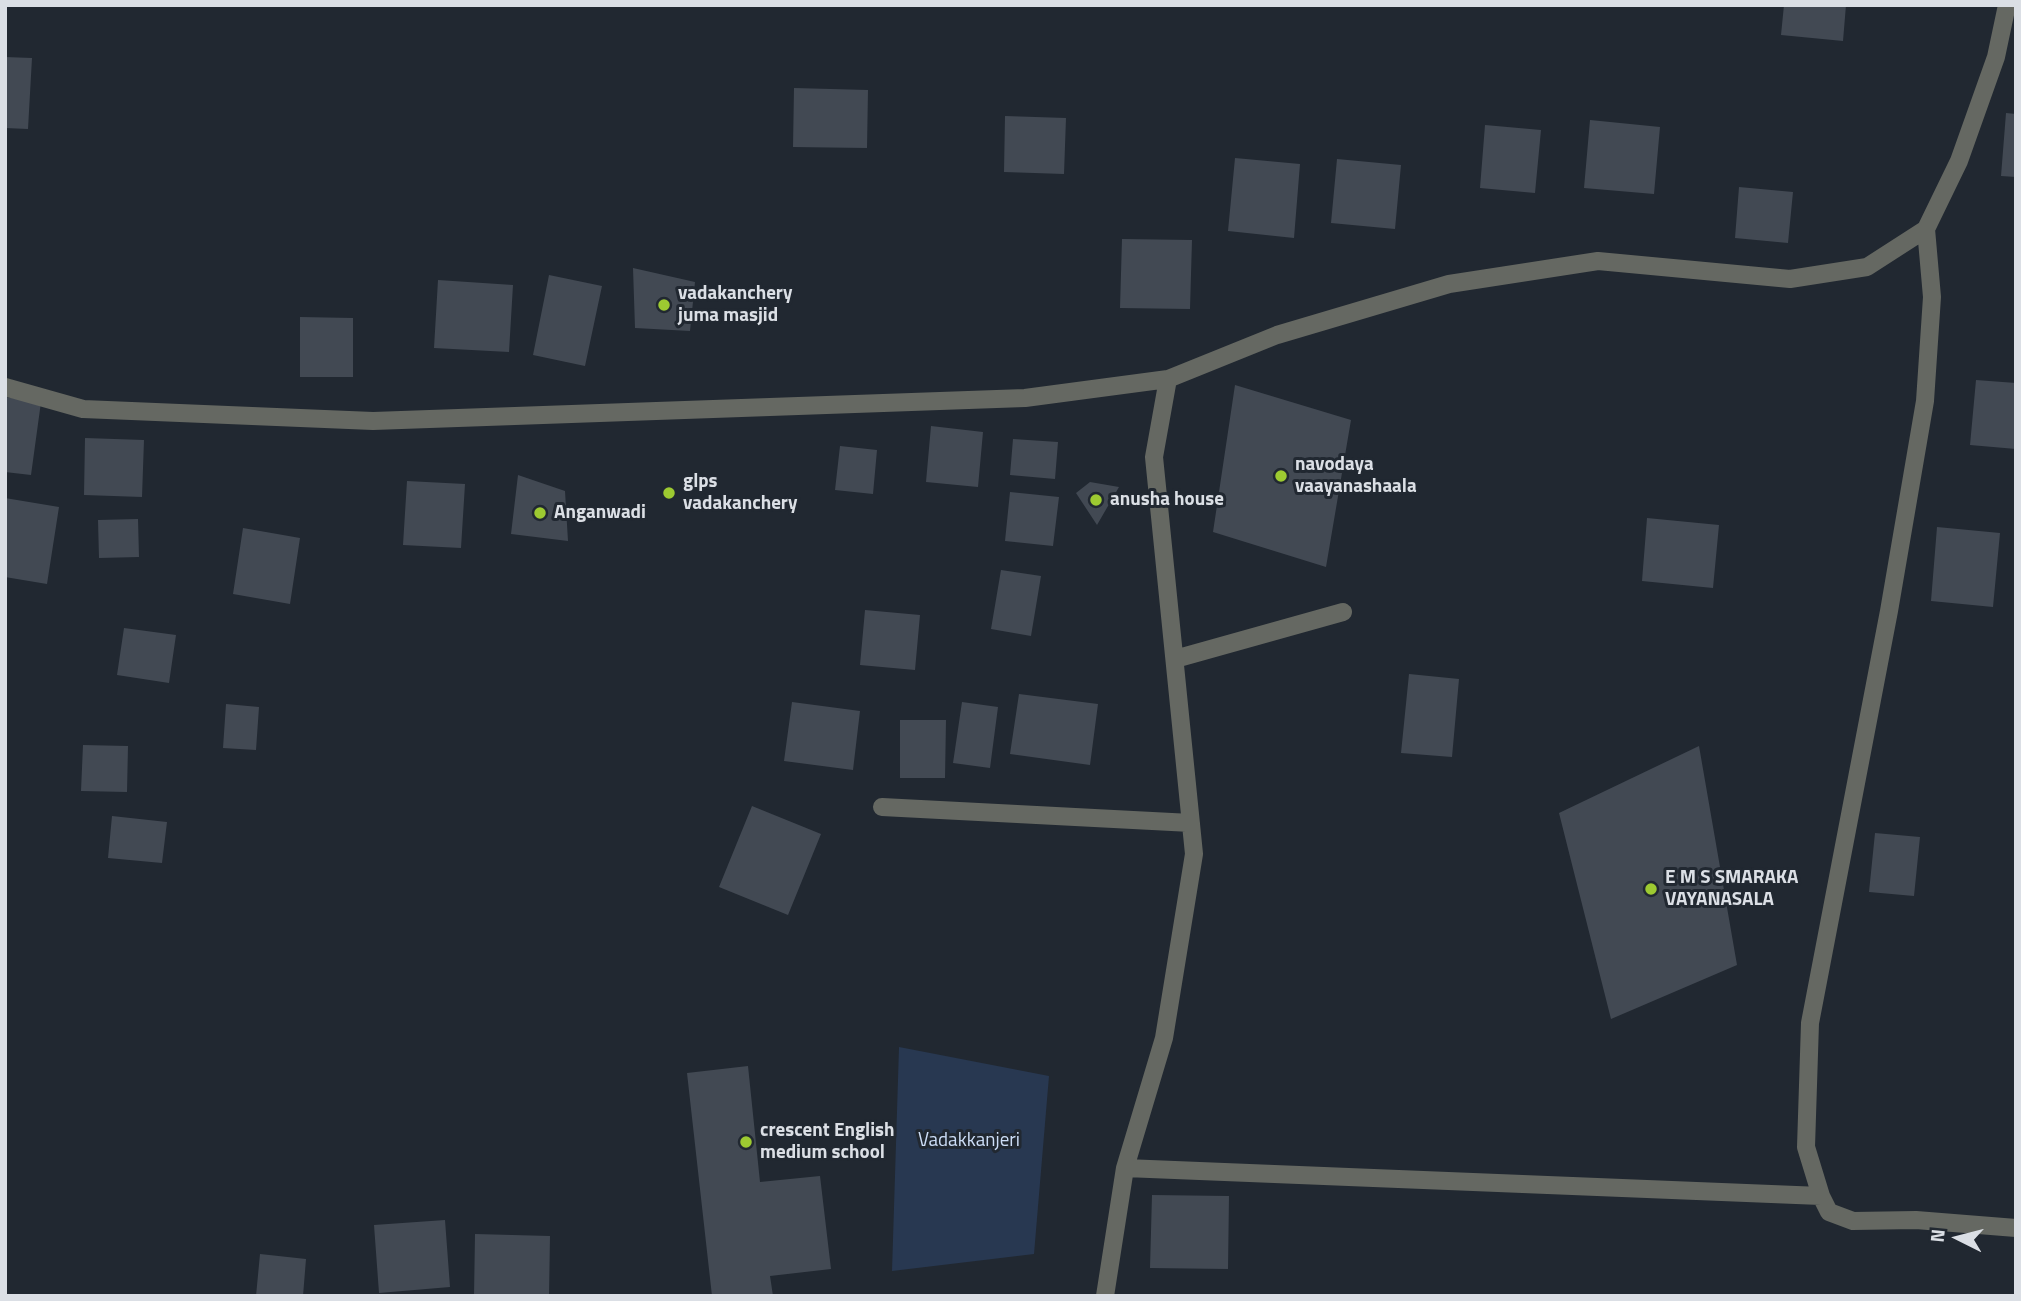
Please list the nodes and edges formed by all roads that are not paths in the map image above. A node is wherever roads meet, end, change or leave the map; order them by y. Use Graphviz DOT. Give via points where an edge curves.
graph roads {
  1 [pos="2007,5"];
  2 [pos="1926,229"];
  3 [pos="1168,379"];
  4 [pos="5,387"];
  5 [pos="1343,612"];
  6 [pos="1175,659"];
  7 [pos="882,807"];
  8 [pos="1191,823"];
  9 [pos="1125,1168"];
  10 [pos="1821,1195"];
  11 [pos="2016,1228"];
  12 [pos="1105,1296"];
  1 -- 2 [label="street" via="1996,57 1959,161"];
  2 -- 3 [label="street" via="1867,267 1790,279 1598,261 1449,284 1277,335"];
  2 -- 10 [label="street" via="1932,298 1925,401 1810,1023 1806,1147"];
  3 -- 4 [label="street" via="1026,398 373,421 83,410"];
  3 -- 6 [label="street" via="1154,457"];
  5 -- 6 [label="street"];
  6 -- 8 [label="street"];
  7 -- 8 [label="street"];
  8 -- 9 [label="street" via="1194,854 1164,1038"];
  9 -- 10 [label="street"];
  9 -- 12 [label="street"];
  10 -- 11 [label="street" via="1829,1212 1853,1222 1916,1220"];
}
